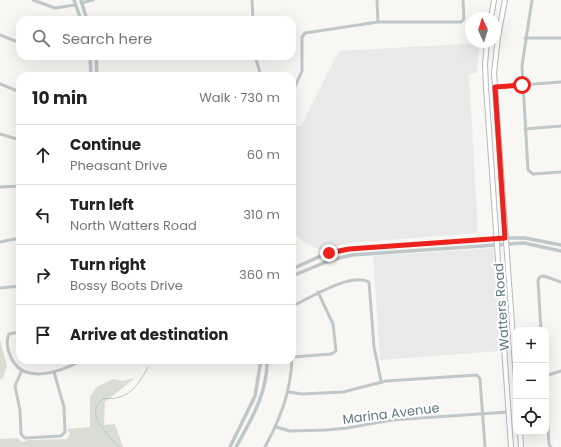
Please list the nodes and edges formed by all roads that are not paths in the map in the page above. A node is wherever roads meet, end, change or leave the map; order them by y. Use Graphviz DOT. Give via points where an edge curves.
graph roads {
  1 [pos="33,0"];
  2 [pos="74,0"];
  3 [pos="93,0"];
  4 [pos="252,0"];
  5 [pos="377,0"];
  6 [pos="463,0"];
  7 [pos="494,0"];
  8 [pos="505,0"];
  9 [pos="532,0"];
  10 [pos="81,1"];
  11 [pos="75,5"];
  12 [pos="492,12"];
  13 [pos="79,16"];
  14 [pos="86,16"];
  15 [pos="253,16"];
  16 [pos="378,22"];
  17 [pos="0,35"];
  18 [pos="525,38"];
  19 [pos="561,38"];
  20 [pos="16,41"];
  21 [pos="487,48"];
  22 [pos="90,60"];
  23 [pos="96,60"];
  24 [pos="256,60"];
  25 [pos="91,72"];
  26 [pos="97,72"];
  27 [pos="260,72"];
  28 [pos="296,82"];
  29 [pos="561,82"];
  30 [pos="0,84"];
  31 [pos="522,85"];
  32 [pos="486,87"];
  33 [pos="495,87"];
  34 [pos="16,90"];
  35 [pos="561,126"];
  36 [pos="526,129"];
  37 [pos="0,134"];
  38 [pos="16,139"];
  39 [pos="561,172"];
  40 [pos="16,186"];
  41 [pos="0,187"];
  42 [pos="505,238"];
  43 [pos="16,239"];
  44 [pos="496,239"];
  45 [pos="0,242"];
  46 [pos="497,244"];
  47 [pos="505,244"];
  48 [pos="561,245"];
  49 [pos="561,251"];
  50 [pos="296,267"];
  51 [pos="296,274"];
  52 [pos="561,282"];
  53 [pos="16,286"];
  54 [pos="0,288"];
  55 [pos="318,292"];
  56 [pos="296,304"];
  57 [pos="541,327"];
  58 [pos="16,332"];
  59 [pos="296,357"];
  60 [pos="16,363"];
  61 [pos="515,363"];
  62 [pos="17,364"];
  63 [pos="73,364"];
  64 [pos="260,364"];
  65 [pos="267,364"];
  66 [pos="292,364"];
  67 [pos="22,370"];
  68 [pos="54,372"];
  69 [pos="560,373"];
  70 [pos="549,375"];
  71 [pos="381,381"];
  72 [pos="288,392"];
  73 [pos="508,412"];
  74 [pos="482,414"];
  75 [pos="276,427"];
  76 [pos="520,435"];
  77 [pos="548,435"];
  78 [pos="230,447"];
  79 [pos="236,447"];
  80 [pos="265,447"];
  81 [pos="485,447"];
  82 [pos="511,447"];
  83 [pos="521,447"];
  84 [pos="551,447"];
  1 -- 11 [label="street" via="55,8"];
  2 -- 11 [label="street"];
  3 -- 10 [label="street"];
  4 -- 15 [label="street"];
  5 -- 16 [label="street"];
  6 -- 16 [label="street" via="463,21"];
  7 -- 12 [label="main road"];
  8 -- 33 [label="main road, Watters Road" via="495,58"];
  9 -- 18 [label="street"];
  10 -- 14 [label="street"];
  11 -- 13 [label="street"];
  16 -- 28 [label="street" via="304,34 302,71"];
  17 -- 20 [label="street"];
  18 -- 19 [label="street"];
  18 -- 31 [label="street"];
  21 -- 32 [label="main road, Watters Road"];
  22 -- 25 [label="street"];
  23 -- 26 [label="street"];
  24 -- 27 [label="street"];
  29 -- 31 [label="street"];
  30 -- 34 [label="street"];
  31 -- 33 [label="street"];
  31 -- 36 [label="street"];
  32 -- 33 [label="main road"];
  32 -- 44 [label="main road, Watters Road"];
  33 -- 42 [label="main road, Watters Road"];
  35 -- 36 [label="street"];
  36 -- 39 [label="street" via="528,170"];
  37 -- 38 [label="street"];
  40 -- 41 [label="street"];
  42 -- 44 [label="street"];
  42 -- 47 [label="main road, Watters Road"];
  42 -- 48 [label="street" via="525,238"];
  43 -- 45 [label="street"];
  44 -- 46 [label="main road, Watters Road"];
  44 -- 50 [label="street" via="349,249 323,255"];
  46 -- 47 [label="street"];
  46 -- 51 [label="street" via="352,255 331,260"];
  46 -- 73 [label="main road, Watters Road"];
  47 -- 49 [label="street" via="524,243"];
  47 -- 61 [label="main road, Watters Road"];
  52 -- 57 [label="street" via="544,276 538,280"];
  53 -- 54 [label="street"];
  55 -- 56 [label="street"];
  55 -- 59 [label="street" via="333,324 335,352"];
  55 -- 71 [label="street" via="350,282 369,282 375,351"];
  58 -- 60 [label="street" via="7,338 10,356"];
  62 -- 67 [label="street"];
  63 -- 68 [label="street"];
  64 -- 78 [label="street" via="256,396"];
  65 -- 79 [label="street" via="261,397"];
  66 -- 72 [label="street"];
  67 -- 68 [label="street" via="39,375"];
  67 -- 68 [label="street" via="15,386 23,437 64,434 64,407"];
  69 -- 70 [label="street"];
  71 -- 72 [label="street" via="343,392"];
  71 -- 74 [label="street" via="475,374 479,376"];
  72 -- 75 [label="street"];
  73 -- 74 [label="street, Marina Avenue"];
  73 -- 82 [label="main road, Watters Road"];
  74 -- 75 [label="street, Marina Avenue" via="386,421 347,428 298,432"];
  74 -- 81 [label="street"];
  75 -- 80 [label="street"];
  76 -- 83 [label="main road"];
  77 -- 84 [label="street"];
}
